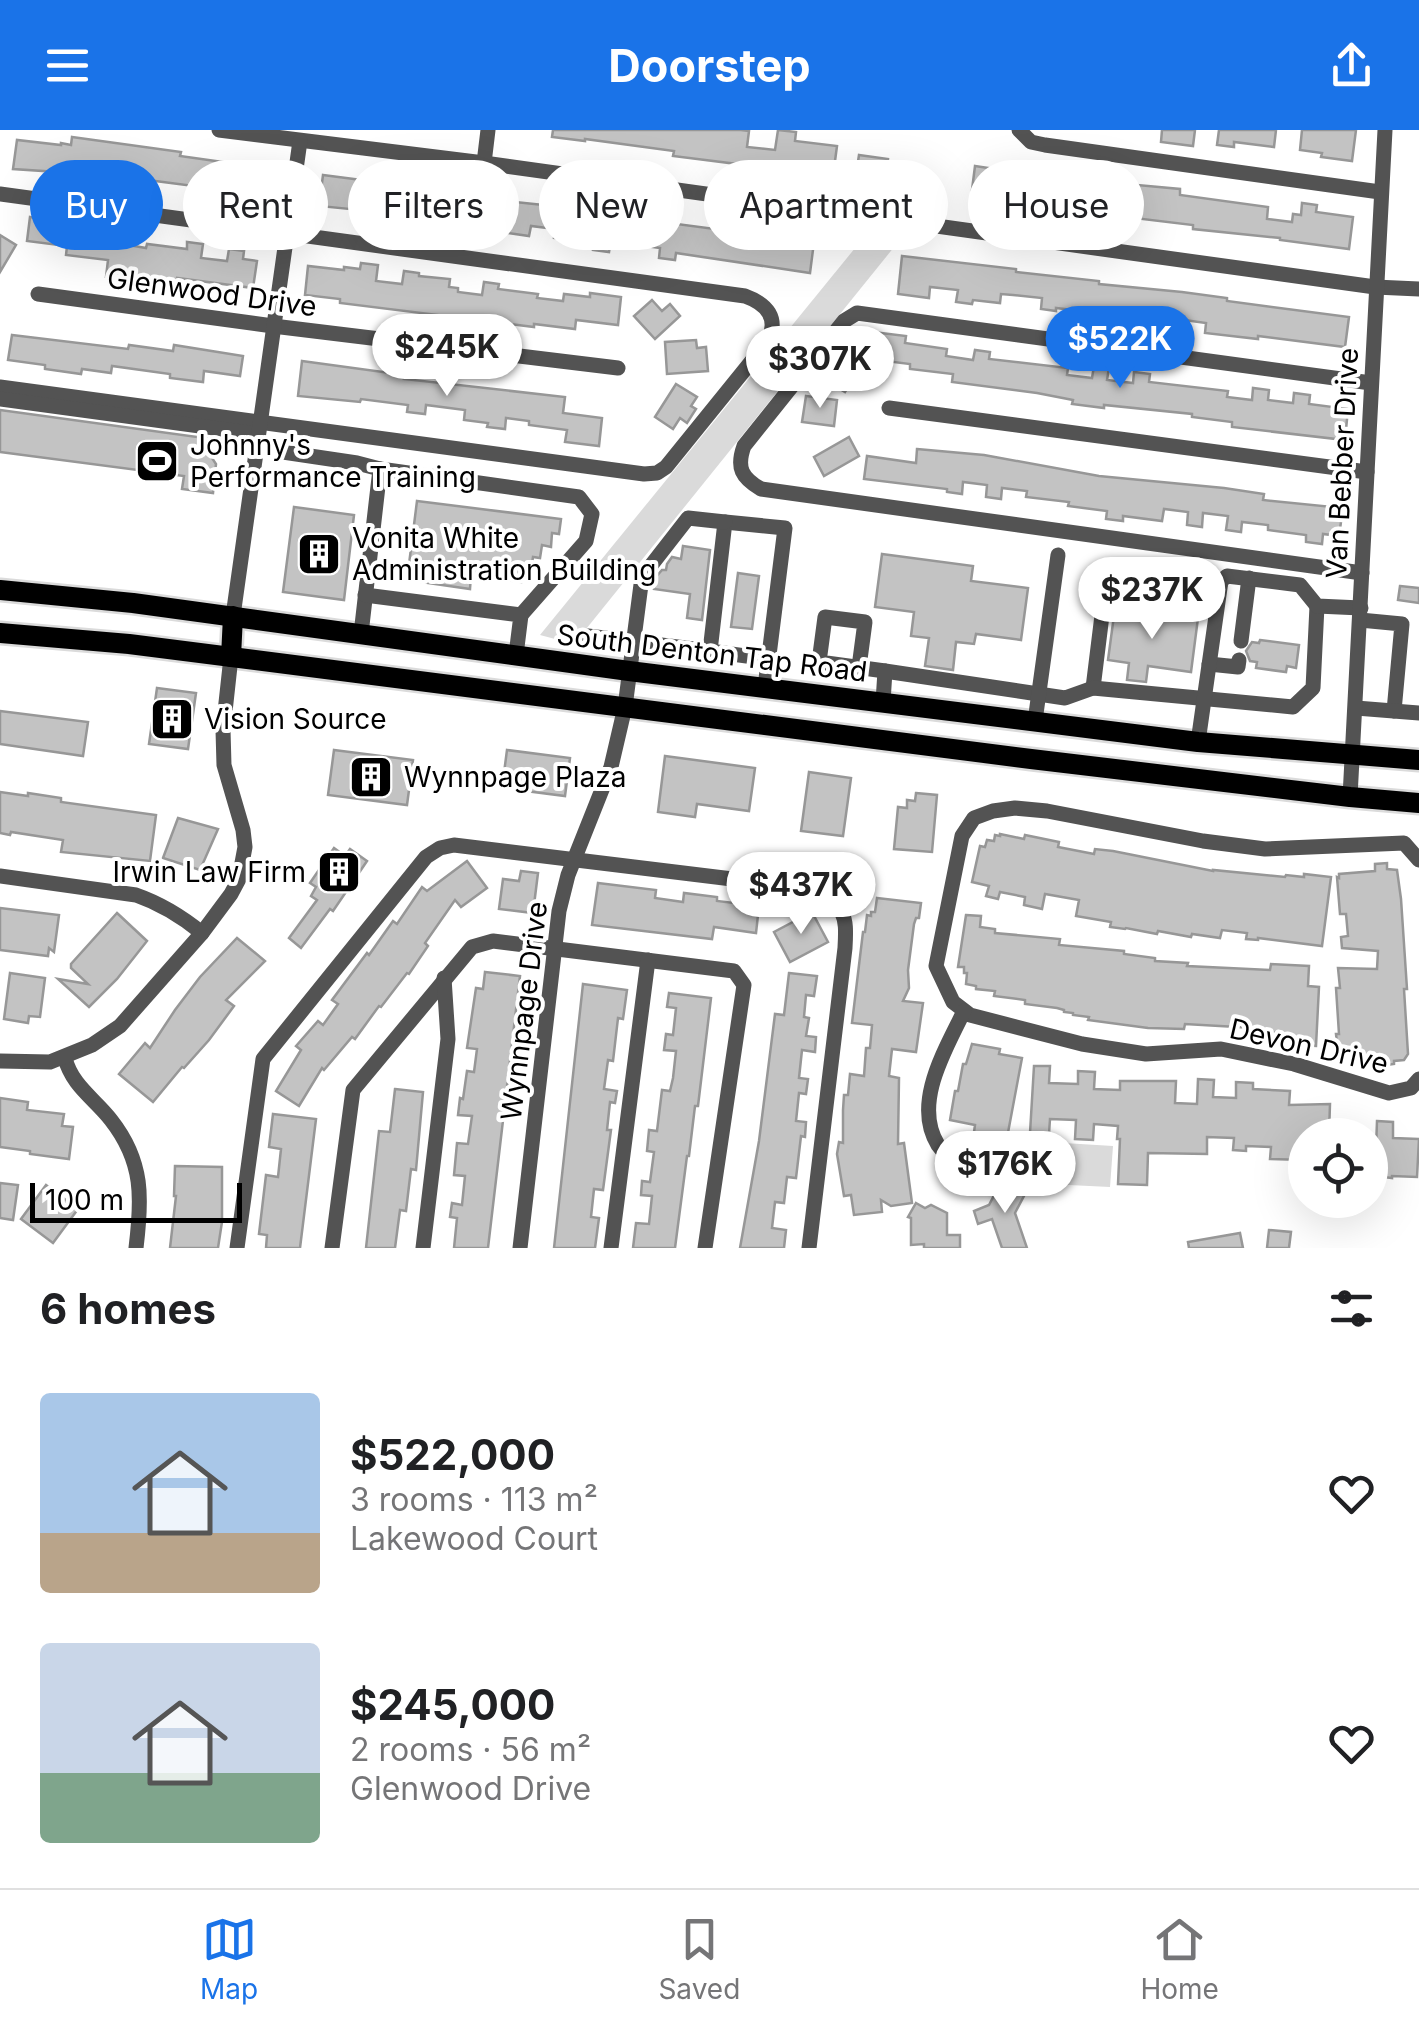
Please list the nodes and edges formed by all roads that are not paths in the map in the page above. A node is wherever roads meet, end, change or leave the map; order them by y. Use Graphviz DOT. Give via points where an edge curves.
graph roads {
  1 [pos="219,130"];
  2 [pos="488,130"];
  3 [pos="1020,130"];
  4 [pos="1385,130"];
  5 [pos="300,141"];
  6 [pos="297,160"];
  7 [pos="459,160"];
  8 [pos="484,160"];
  9 [pos="519,168"];
  10 [pos="1380,192"];
  11 [pos="0,194"];
  12 [pos="183,219"];
  13 [pos="328,239"];
  14 [pos="284,250"];
  15 [pos="1375,287"];
  16 [pos="1419,289"];
  17 [pos="38,294"];
  18 [pos="273,326"];
  19 [pos="618,368"];
  20 [pos="1371,383"];
  21 [pos="0,387"];
  22 [pos="0,398"];
  23 [pos="889,408"];
  24 [pos="258,435"];
  25 [pos="380,469"];
  26 [pos="1367,472"];
  27 [pos="725,522"];
  28 [pos="1058,555"];
  29 [pos="1362,572"];
  30 [pos="1249,578"];
  31 [pos="1220,585"];
  32 [pos="0,590"];
  33 [pos="365,596"];
  34 [pos="1317,606"];
  35 [pos="1360,614"];
  36 [pos="521,615"];
  37 [pos="234,616"];
  38 [pos="0,633"];
  39 [pos="360,634"];
  40 [pos="588,636"];
  41 [pos="1242,640"];
  42 [pos="634,642"];
  43 [pos="710,652"];
  44 [pos="516,655"];
  45 [pos="231,658"];
  46 [pos="768,659"];
  47 [pos="1238,660"];
  48 [pos="1209,664"];
  49 [pos="859,667"];
  50 [pos="628,670"];
  51 [pos="885,671"];
  52 [pos="765,687"];
  53 [pos="1093,688"];
  54 [pos="1038,694"];
  55 [pos="1204,700"];
  56 [pos="883,702"];
  57 [pos="625,707"];
  58 [pos="1356,708"];
  59 [pos="1394,711"];
  60 [pos="1419,713"];
  61 [pos="1036,721"];
  62 [pos="1198,742"];
  63 [pos="1354,756"];
  64 [pos="1031,759"];
  65 [pos="1419,760"];
  66 [pos="1350,798"];
  67 [pos="1419,803"];
  68 [pos="574,860"];
  69 [pos="1419,860"];
  70 [pos="0,876"];
  71 [pos="202,933"];
  72 [pos="554,948"];
  73 [pos="648,960"];
  74 [pos="444,978"];
  75 [pos="958,1007"];
  76 [pos="65,1058"];
  77 [pos="0,1060"];
  78 [pos="1419,1079"];
  79 [pos="958,1170"];
  80 [pos="136,1248"];
  81 [pos="237,1248"];
  82 [pos="332,1248"];
  83 [pos="423,1248"];
  84 [pos="520,1248"];
  85 [pos="611,1248"];
  86 [pos="706,1248"];
  87 [pos="809,1248"];
  1 -- 5 [label="street"];
  2 -- 8 [label="street"];
  3 -- 10 [label="street" via="1044,146"];
  4 -- 10 [label="street, Van Bebber Drive"];
  5 -- 6 [label="street"];
  5 -- 7 [label="street"];
  9 -- 15 [label="street"];
  10 -- 15 [label="street, Van Bebber Drive"];
  11 -- 12 [label="street"];
  13 -- 24 [label="street" via="745,296 767,308 772,332 656,473"];
  14 -- 18 [label="street"];
  15 -- 16 [label="street"];
  15 -- 20 [label="street, Van Bebber Drive"];
  17 -- 18 [label="street, Glenwood Drive"];
  18 -- 19 [label="street, Glenwood Drive"];
  18 -- 24 [label="street"];
  20 -- 26 [label="street, Van Bebber Drive"];
  20 -- 29 [label="street" via="857,313 844,321 740,457 740,471 761,489"];
  21 -- 24 [label="street"];
  22 -- 24 [label="street"];
  23 -- 26 [label="street"];
  24 -- 25 [label="street"];
  24 -- 37 [label="street"];
  25 -- 33 [label="street"];
  25 -- 36 [label="street" via="579,497 592,514 586,541"];
  26 -- 29 [label="street, Van Bebber Drive"];
  27 -- 42 [label="street, Wynnpage Drive" via="688,518 642,578"];
  27 -- 43 [label="street"];
  27 -- 46 [label="street" via="786,528"];
  28 -- 54 [label="street"];
  29 -- 35 [label="street, Van Bebber Drive"];
  30 -- 31 [label="street" via="1227,576"];
  30 -- 34 [label="street" via="1300,585"];
  30 -- 41 [label="street"];
  31 -- 48 [label="street"];
  31 -- 53 [label="street" via="1114,572 1106,584"];
  32 -- 37 [label="main road, South Denton Tap Road"];
  33 -- 36 [label="street"];
  33 -- 39 [label="street"];
  34 -- 35 [label="street"];
  34 -- 55 [label="street" via="1313,688 1293,708"];
  35 -- 58 [label="street, Van Bebber Drive"];
  35 -- 59 [label="street" via="1402,624"];
  36 -- 44 [label="street"];
  37 -- 39 [label="main road, South Denton Tap Road"];
  37 -- 45 [label="main road"];
  38 -- 45 [label="main road"];
  39 -- 44 [label="main road, South Denton Tap Road"];
  40 -- 42 [label="street"];
  42 -- 43 [label="street"];
  42 -- 50 [label="street, Wynnpage Drive"];
  43 -- 46 [label="street"];
  44 -- 50 [label="main road, South Denton Tap Road"];
  45 -- 57 [label="main road"];
  45 -- 71 [label="street" via="224,765 245,847 238,879"];
  46 -- 52 [label="street"];
  47 -- 48 [label="street" via="1238,667"];
  48 -- 55 [label="street"];
  49 -- 51 [label="street"];
  50 -- 52 [label="main road, South Denton Tap Road"];
  50 -- 57 [label="street, Wynnpage Drive"];
  51 -- 54 [label="street"];
  51 -- 56 [label="street"];
  52 -- 56 [label="main road, South Denton Tap Road"];
  53 -- 54 [label="street" via="1065,698"];
  53 -- 55 [label="street"];
  54 -- 61 [label="street"];
  55 -- 62 [label="street"];
  56 -- 61 [label="main road, South Denton Tap Road"];
  57 -- 64 [label="main road"];
  57 -- 68 [label="street, Wynnpage Drive" via="611,767"];
  58 -- 59 [label="street"];
  58 -- 63 [label="street, Van Bebber Drive"];
  59 -- 60 [label="street"];
  61 -- 62 [label="main road, South Denton Tap Road"];
  61 -- 64 [label="main road"];
  62 -- 63 [label="main road, South Denton Tap Road"];
  63 -- 65 [label="main road, South Denton Tap Road"];
  63 -- 66 [label="street, Van Bebber Drive"];
  64 -- 66 [label="main road"];
  66 -- 67 [label="main road"];
  68 -- 72 [label="street, Wynnpage Drive"];
  68 -- 81 [label="street" via="454,846 440,848 406,880 263,1059"];
  68 -- 87 [label="street" via="814,889 840,908 845,948"];
  69 -- 75 [label="street" via="1404,843 1264,849 1046,811 993,811 974,818 962,836 936,966"];
  70 -- 71 [label="street" via="136,895"];
  71 -- 76 [label="street" via="120,1026"];
  72 -- 73 [label="street"];
  72 -- 74 [label="street" via="493,941 472,947"];
  72 -- 84 [label="street, Wynnpage Drive"];
  73 -- 85 [label="street"];
  73 -- 86 [label="street" via="734,971 744,985"];
  74 -- 82 [label="street" via="353,1090"];
  74 -- 83 [label="street" via="448,1039"];
  75 -- 78 [label="street, Devon Drive" via="1082,1044 1146,1054 1220,1049 1388,1093"];
  75 -- 79 [label="street" via="927,1110 936,1142"];
  76 -- 77 [label="street"];
  76 -- 80 [label="street" via="75,1082 113,1122 134,1161 142,1204"];
}
